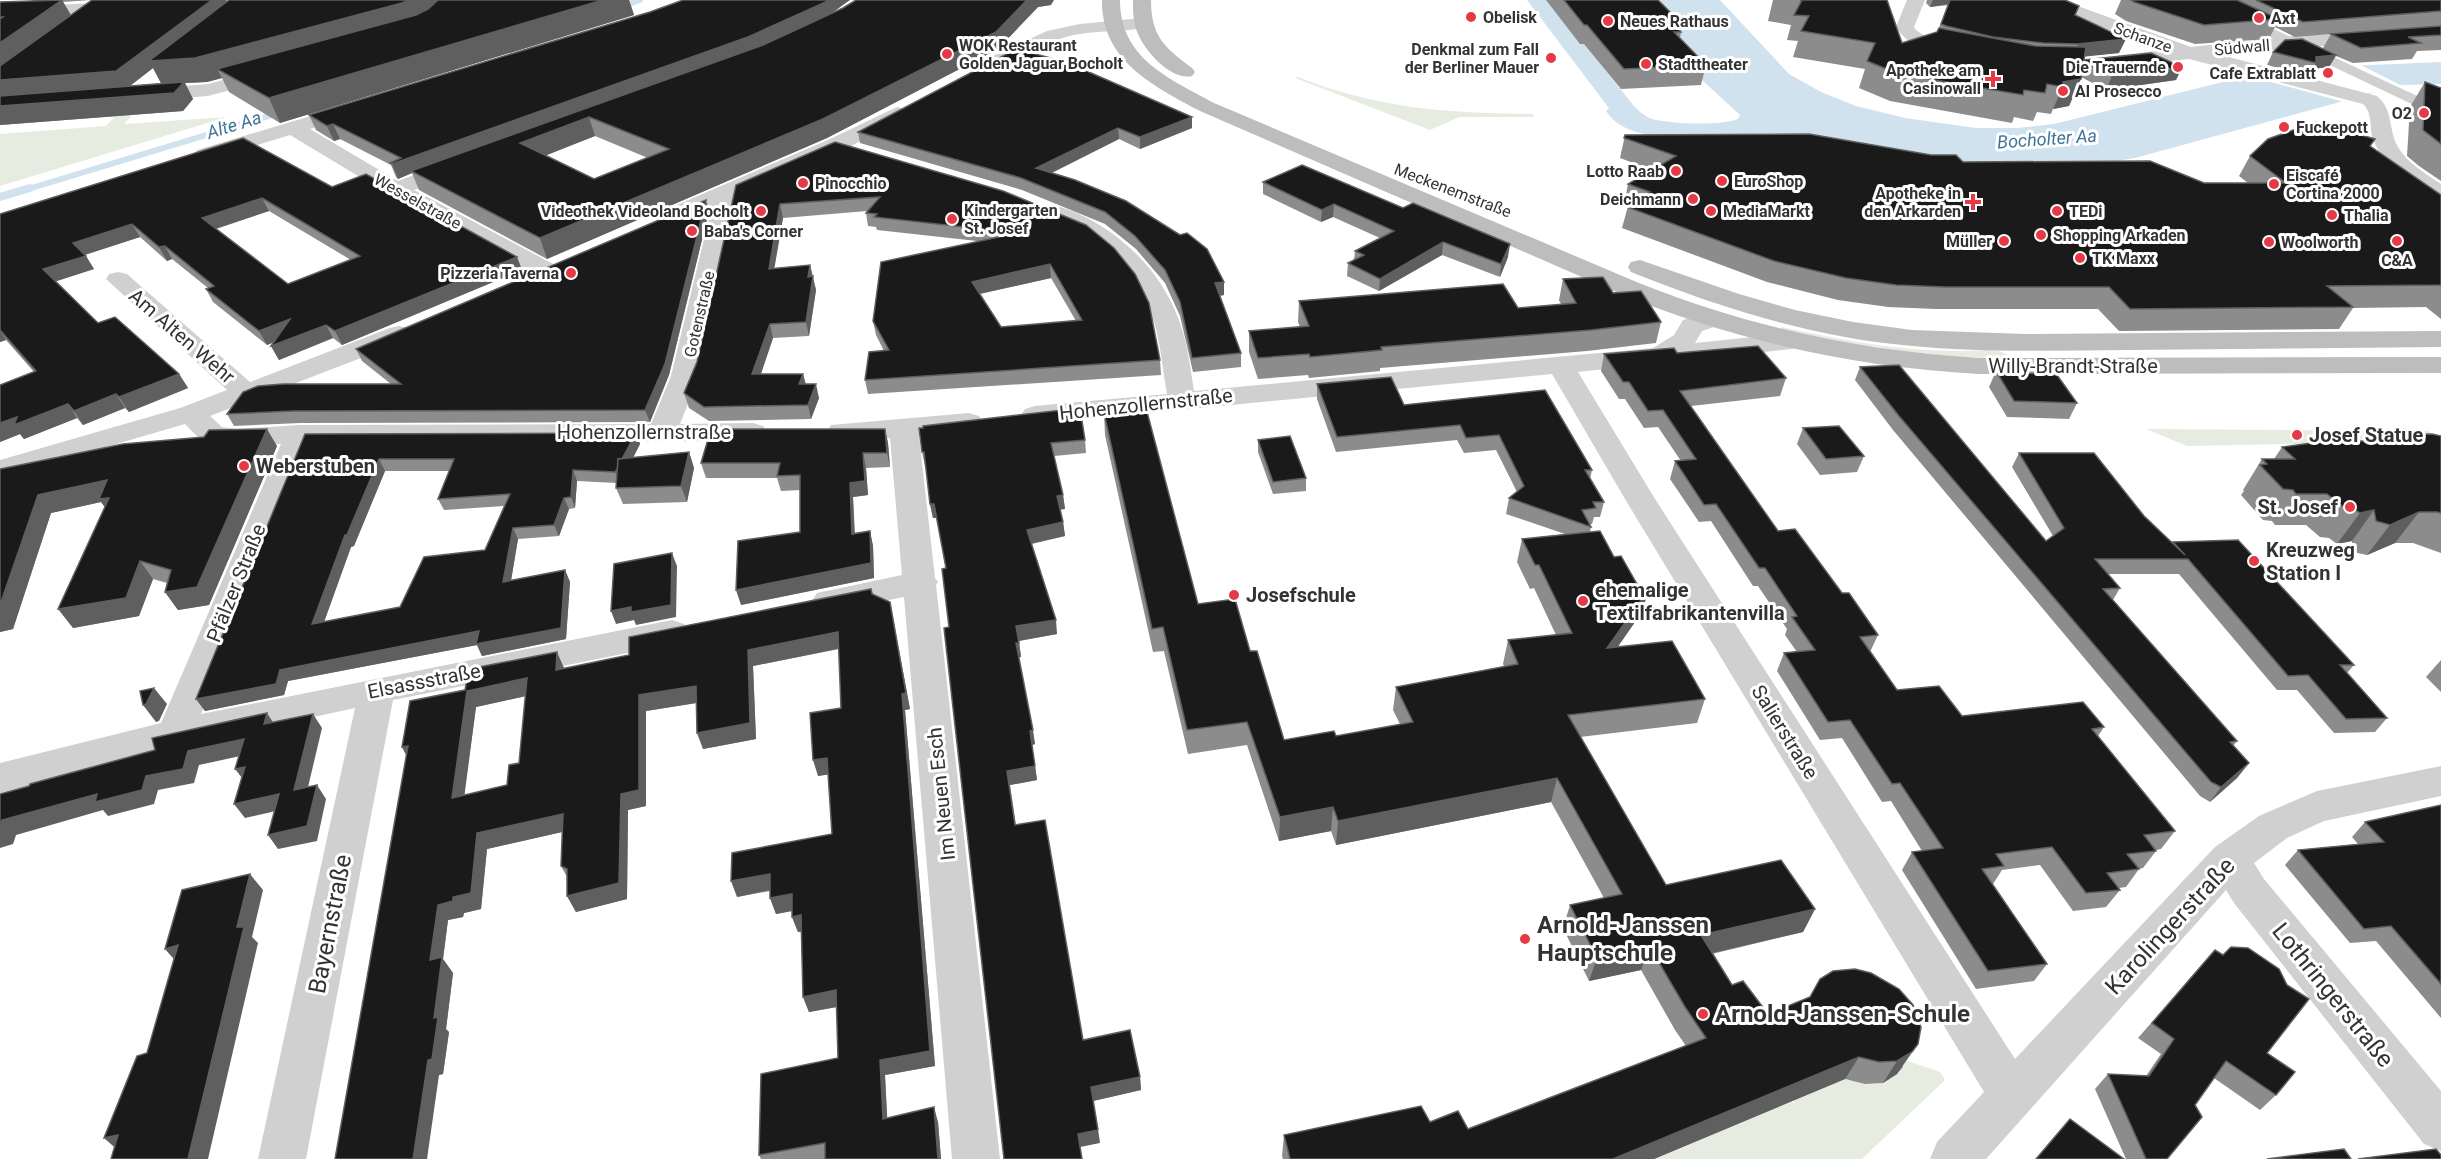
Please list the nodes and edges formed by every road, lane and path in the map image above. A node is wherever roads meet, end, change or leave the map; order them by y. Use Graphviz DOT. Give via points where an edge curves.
graph roads {
  1 [pos="1111,0"];
  2 [pos="1142,0"];
  3 [pos="1916,0"];
  4 [pos="2046,0"];
  5 [pos="2241,2"];
  6 [pos="2206,3"];
  7 [pos="98,5"];
  8 [pos="140,6"];
  9 [pos="2066,6"];
  10 [pos="2112,7"];
  11 [pos="2179,7"];
  12 [pos="0,12"];
  13 [pos="1142,23"];
  14 [pos="1113,25"];
  15 [pos="74,26"];
  16 [pos="2441,33"];
  17 [pos="2293,42"];
  18 [pos="2186,52"];
  19 [pos="1971,54"];
  20 [pos="2092,63"];
  21 [pos="286,69"];
  22 [pos="159,75"];
  23 [pos="963,78"];
  24 [pos="372,103"];
  25 [pos="914,104"];
  26 [pos="2441,113"];
  27 [pos="292,128"];
  28 [pos="836,145"];
  29 [pos="869,155"];
  30 [pos="482,157"];
  31 [pos="180,162"];
  32 [pos="396,189"];
  33 [pos="727,192"];
  34 [pos="2441,194"];
  35 [pos="1031,204"];
  36 [pos="1509,212"];
  37 [pos="643,227"];
  38 [pos="1569,237"];
  39 [pos="568,261"];
  40 [pos="546,270"];
  41 [pos="117,279"];
  42 [pos="525,279"];
  43 [pos="1711,319"];
  44 [pos="417,327"];
  45 [pos="1790,329"];
  46 [pos="2441,339"];
  47 [pos="1659,356"];
  48 [pos="2441,365"];
  49 [pos="1561,366"];
  50 [pos="246,393"];
  51 [pos="1182,400"];
  52 [pos="190,414"];
  53 [pos="904,429"];
  54 [pos="662,432"];
  55 [pos="777,432"];
  56 [pos="811,432"];
  57 [pos="300,434"];
  58 [pos="0,469"];
  59 [pos="921,582"];
  60 [pos="793,608"];
  61 [pos="701,626"];
  62 [pos="377,690"];
  63 [pos="174,733"];
  64 [pos="0,778"];
  65 [pos="2441,781"];
  66 [pos="2229,859"];
  67 [pos="2014,1096"];
  68 [pos="2441,1128"];
  69 [pos="282,1159"];
  70 [pos="976,1159"];
  71 [pos="1954,1159"];
  1 -- 14 [label="main road, Meckenemstraße"];
  2 -- 13 [label="main road"];
  3 -- 19 [label="street" via="1905,27 1910,37 1938,49"];
  4 -- 9 [label="street, Schanze"];
  5 -- 6 [label="street"];
  6 -- 11 [label="street"];
  6 -- 17 [label="street"];
  7 -- 8 [label="street"];
  7 -- 12 [label="street"];
  7 -- 15 [label="street"];
  9 -- 10 [label="street"];
  9 -- 18 [label="street, Schanze"];
  13 -- 14 [label="street"];
  13 -- 36 [label="main road, Meckenemstraße" via="1146,37 1169,61 1229,99"];
  14 -- 23 [label="street" via="1053,35"];
  14 -- 43 [label="main road, Meckenemstraße" via="1130,56 1180,93 1207,107"];
  16 -- 17 [label="street, Südwall"];
  17 -- 18 [label="street, Südwall"];
  17 -- 26 [label="street"];
  18 -- 20 [label="street, Südwall"];
  18 -- 34 [label="street, Schanze" via="2377,104 2386,147 2415,176"];
  21 -- 22 [label="street" via="208,90 128,97"];
  24 -- 27 [label="street"];
  25 -- 28 [label="street"];
  27 -- 31 [label="street"];
  27 -- 32 [label="street, Wesselstraße"];
  28 -- 29 [label="street"];
  28 -- 33 [label="street"];
  30 -- 32 [label="street"];
  32 -- 40 [label="street, Wesselstraße"];
  33 -- 37 [label="street"];
  33 -- 54 [label="street, Gotenstraße" via="685,376"];
  35 -- 51 [label="street" via="1096,231 1125,255 1150,284 1165,316"];
  38 -- 45 [label="main road" via="1719,296"];
  39 -- 40 [label="street"];
  40 -- 42 [label="street"];
  41 -- 50 [label="street, Am Alten Wehr"];
  43 -- 45 [label="main road, Willy-Brandt-Straße"];
  43 -- 47 [label="street, Hohenzollernstraße" via="1692,326 1684,340"];
  44 -- 50 [label="street"];
  45 -- 46 [label="main road, Willy-Brandt-Straße" via="1961,341"];
  45 -- 47 [label="street, Hohenzollernstraße"];
  45 -- 48 [label="main road, Willy-Brandt-Straße" via="1919,364"];
  47 -- 49 [label="street, Hohenzollernstraße"];
  49 -- 51 [label="street, Hohenzollernstraße"];
  49 -- 67 [label="street, Salierstraße" via="1652,519"];
  50 -- 52 [label="street"];
  51 -- 53 [label="street, Hohenzollernstraße"];
  52 -- 57 [label="street, Hohenzollernstraße" via="213,434 237,438"];
  52 -- 58 [label="street"];
  53 -- 56 [label="street, Hohenzollernstraße"];
  53 -- 59 [label="street, Im Neuen Esch"];
  54 -- 55 [label="street, Hohenzollernstraße"];
  54 -- 57 [label="street, Hohenzollernstraße"];
  57 -- 63 [label="street, Pfälzer Straße"];
  59 -- 60 [label="street"];
  59 -- 70 [label="street, Im Neuen Esch"];
  61 -- 62 [label="street, Elsassstraße"];
  62 -- 63 [label="street, Elsassstraße"];
  62 -- 69 [label="street, Bayernstraße"];
  63 -- 64 [label="street, Elsassstraße"];
  65 -- 66 [label="street, Karolingerstraße" via="2317,807 2273,827"];
  66 -- 67 [label="street, Karolingerstraße"];
  66 -- 68 [label="street, Lothringerstraße" via="2249,891"];
  67 -- 71 [label="street, Karolingerstraße"];
}
